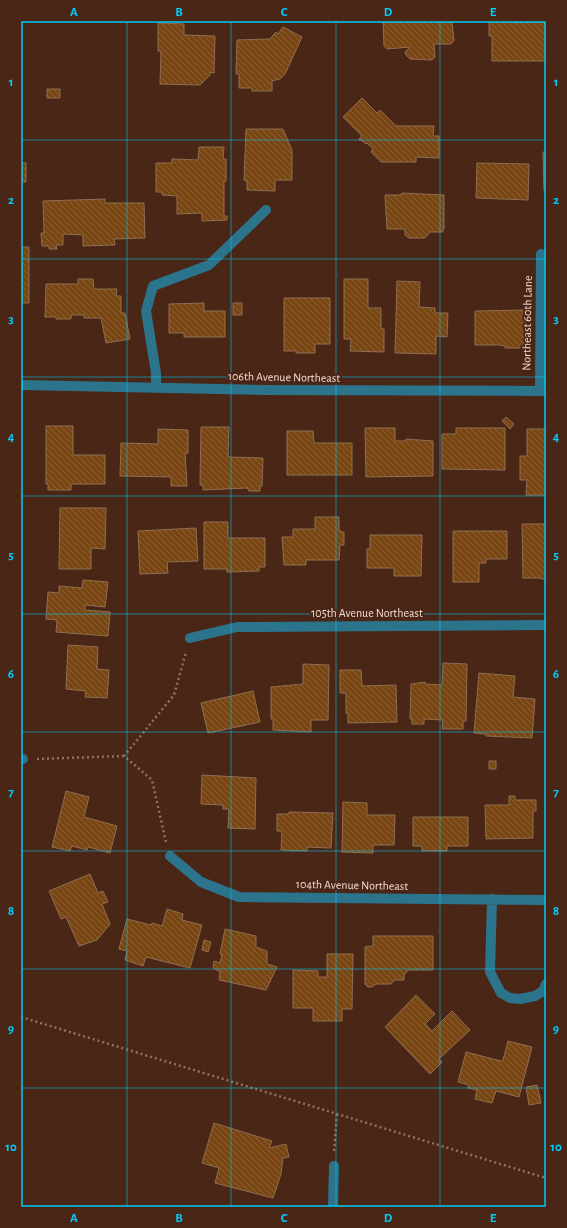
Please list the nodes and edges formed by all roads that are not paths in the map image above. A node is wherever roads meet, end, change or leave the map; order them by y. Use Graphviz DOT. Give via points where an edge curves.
graph roads {
  1 [pos="266,210"];
  2 [pos="541,254"];
  3 [pos="21,385"];
  4 [pos="156,388"];
  5 [pos="543,391"];
  6 [pos="546,625"];
  7 [pos="190,638"];
  8 [pos="170,856"];
  9 [pos="492,899"];
  10 [pos="546,900"];
  11 [pos="546,984"];
  12 [pos="334,1166"];
  13 [pos="332,1207"];
  1 -- 4 [label="street" via="209,265 153,286 146,311"];
  2 -- 5 [label="street, Northeast 60th Lane"];
  3 -- 4 [label="street, 106th Avenue Northeast"];
  4 -- 5 [label="street, 106th Avenue Northeast"];
  6 -- 7 [label="street, 105th Avenue Northeast" via="238,627"];
  8 -- 9 [label="street, 104th Avenue Northeast" via="201,882 239,897"];
  9 -- 10 [label="street, 104th Avenue Northeast"];
  9 -- 11 [label="street" via="490,972 501,993 510,998 520,999 535,996 543,991"];
  12 -- 13 [label="street"];
}
